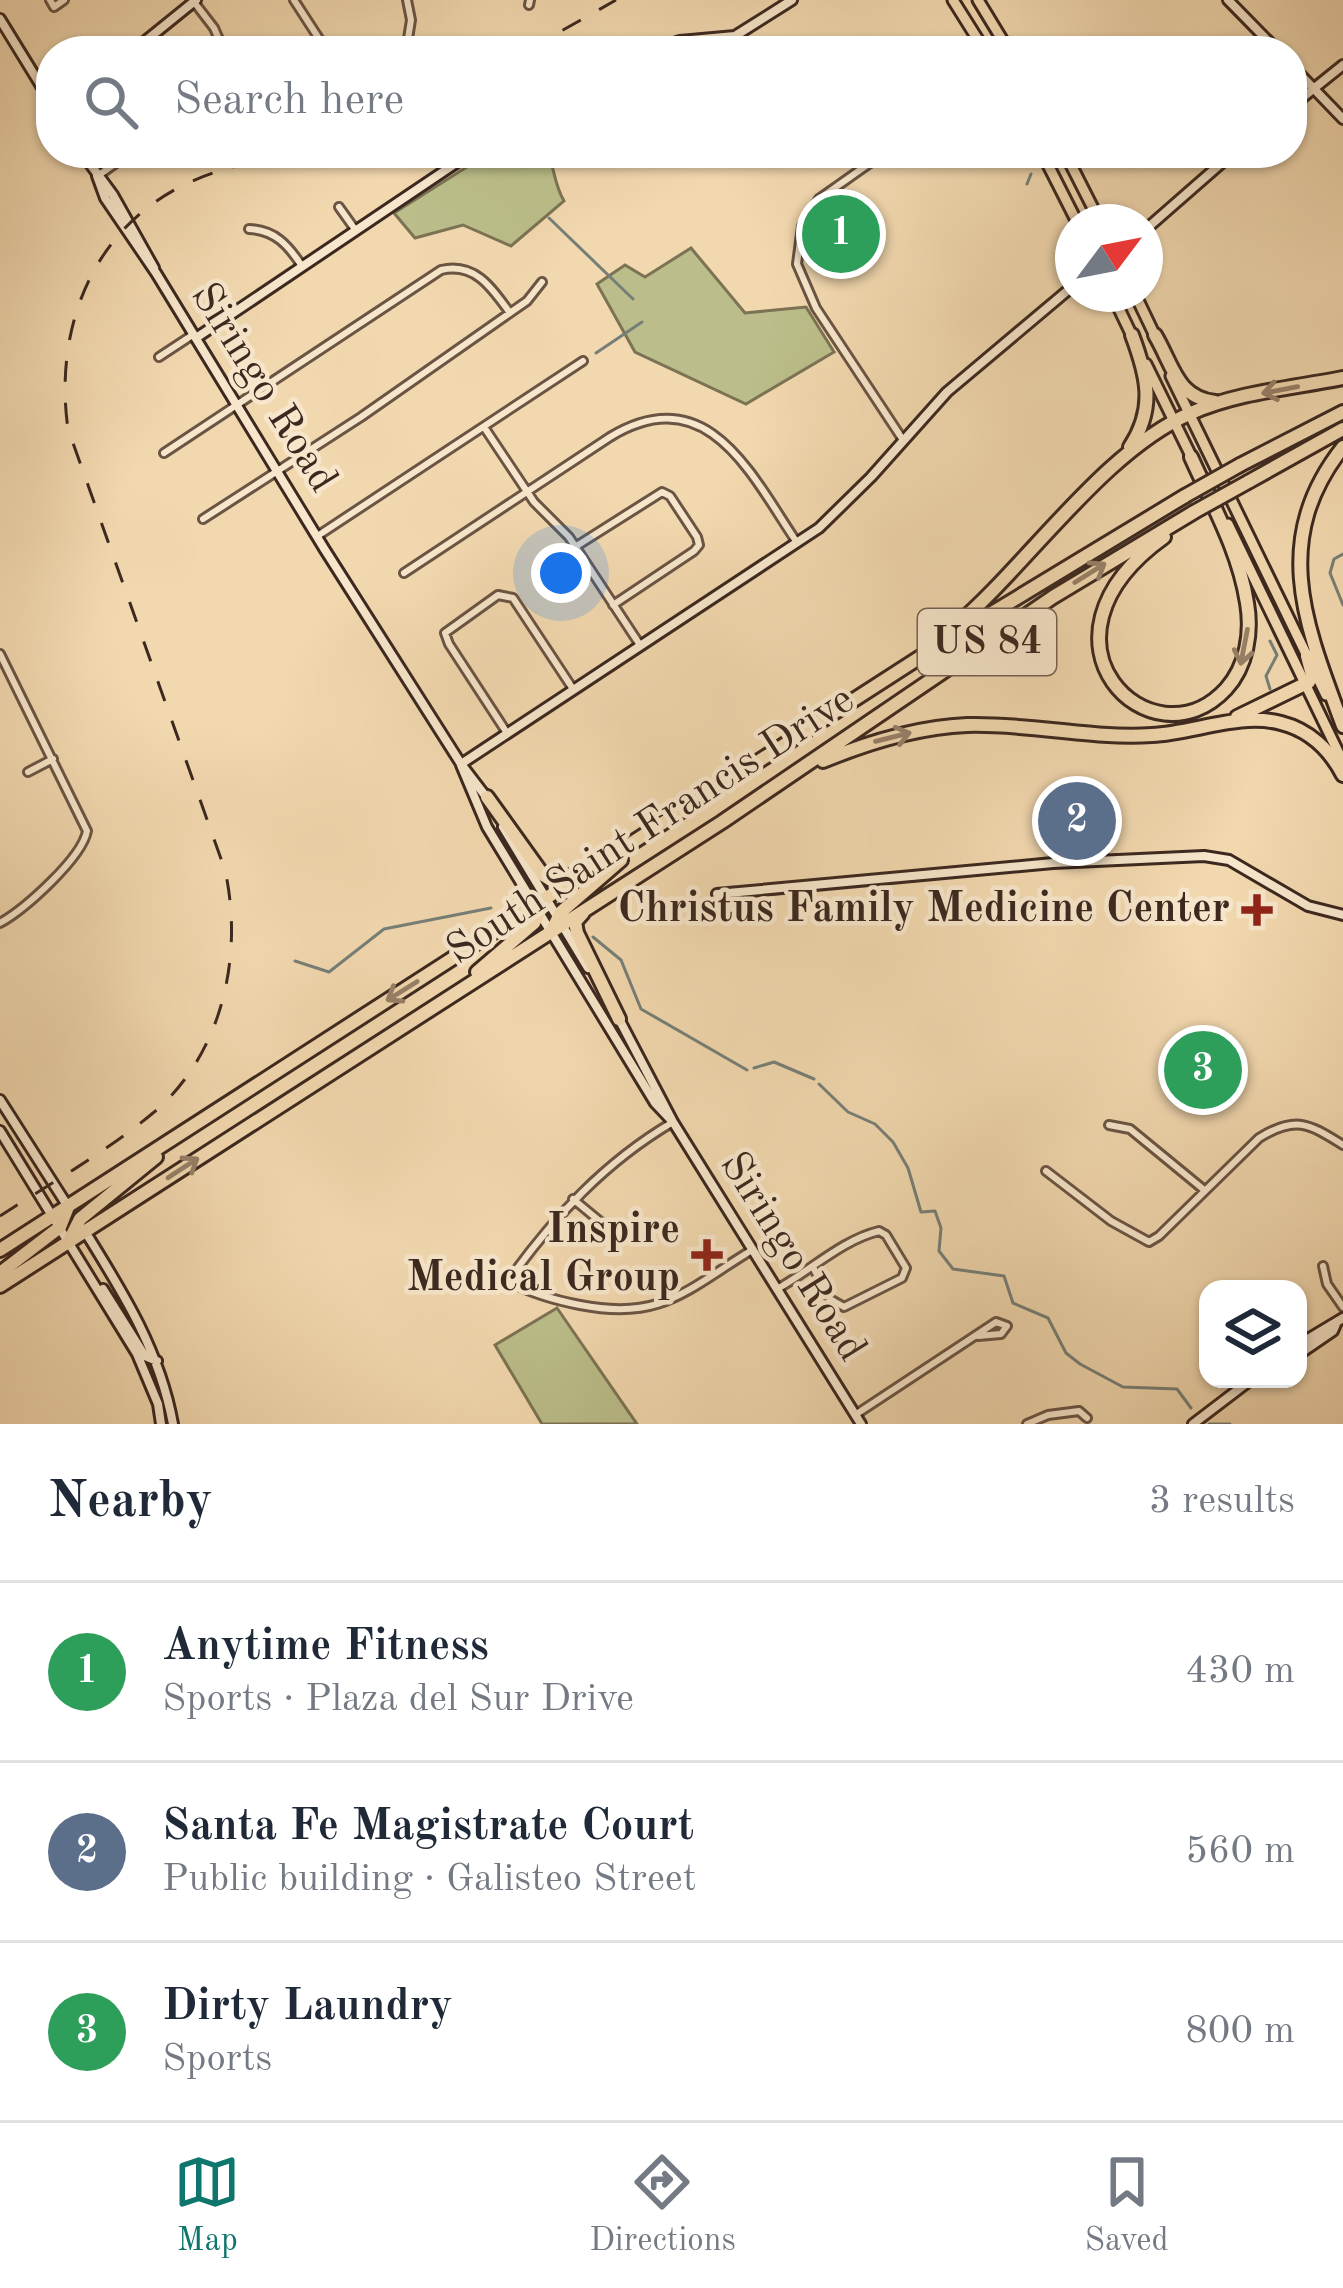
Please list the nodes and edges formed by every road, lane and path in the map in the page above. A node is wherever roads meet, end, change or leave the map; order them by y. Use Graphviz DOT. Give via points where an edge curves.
graph roads {
  1 [pos="50,0"];
  2 [pos="64,0"];
  3 [pos="294,0"];
  4 [pos="407,0"];
  5 [pos="792,0"];
  6 [pos="953,0"];
  7 [pos="978,0"];
  8 [pos="1228,0"];
  9 [pos="195,1"];
  10 [pos="0,19"];
  11 [pos="152,36"];
  12 [pos="217,36"];
  13 [pos="317,36"];
  14 [pos="408,36"];
  15 [pos="735,36"];
  16 [pos="976,36"];
  17 [pos="1000,36"];
  18 [pos="1263,36"];
  19 [pos="1343,64"];
  20 [pos="36,78"];
  21 [pos="1307,81"];
  22 [pos="1314,88"];
  23 [pos="1307,94"];
  24 [pos="1343,119"];
  25 [pos="92,168"];
  26 [pos="108,168"];
  27 [pos="448,168"];
  28 [pos="863,168"];
  29 [pos="1050,168"];
  30 [pos="1073,168"];
  31 [pos="1217,168"];
  32 [pos="97,176"];
  33 [pos="1068,204"];
  34 [pos="1091,204"];
  35 [pos="339,207"];
  36 [pos="1163,214"];
  37 [pos="249,229"];
  38 [pos="354,229"];
  39 [pos="302,267"];
  40 [pos="542,282"];
  41 [pos="1055,301"];
  42 [pos="1121,312"];
  43 [pos="1144,312"];
  44 [pos="510,313"];
  45 [pos="1132,335"];
  46 [pos="1155,335"];
  47 [pos="195,336"];
  48 [pos="159,357"];
  49 [pos="584,361"];
  50 [pos="1343,378"];
  51 [pos="1216,403"];
  52 [pos="239,406"];
  53 [pos="1343,412"];
  54 [pos="1189,413"];
  55 [pos="1174,421"];
  56 [pos="484,427"];
  57 [pos="1343,429"];
  58 [pos="903,440"];
  59 [pos="1343,447"];
  60 [pos="164,453"];
  61 [pos="1192,457"];
  62 [pos="279,470"];
  63 [pos="1103,478"];
  64 [pos="527,491"];
  65 [pos="1195,514"];
  66 [pos="203,519"];
  67 [pos="319,536"];
  68 [pos="796,542"];
  69 [pos="575,548"];
  70 [pos="404,573"];
  71 [pos="613,604"];
  72 [pos="640,645"];
  73 [pos="0,654"];
  74 [pos="1307,656"];
  75 [pos="9,671"];
  76 [pos="897,672"];
  77 [pos="0,676"];
  78 [pos="1306,685"];
  79 [pos="573,689"];
  80 [pos="1213,726"];
  81 [pos="1343,728"];
  82 [pos="508,733"];
  83 [pos="52,759"];
  84 [pos="1343,762"];
  85 [pos="461,764"];
  86 [pos="28,772"];
  87 [pos="1343,775"];
  88 [pos="784,780"];
  89 [pos="487,797"];
  90 [pos="675,816"];
  91 [pos="623,849"];
  92 [pos="717,894"];
  93 [pos="541,906"];
  94 [pos="586,909"];
  95 [pos="1343,915"];
  96 [pos="0,923"];
  97 [pos="557,924"];
  98 [pos="445,1000"];
  99 [pos="619,1019"];
  100 [pos="0,1100"];
  101 [pos="673,1123"];
  102 [pos="194,1125"];
  103 [pos="1109,1125"];
  104 [pos="0,1131"];
  105 [pos="1343,1145"];
  106 [pos="1046,1172"];
  107 [pos="1204,1190"];
  108 [pos="573,1199"];
  109 [pos="68,1206"];
  110 [pos="57,1221"];
  111 [pos="602,1223"];
  112 [pos="81,1226"];
  113 [pos="69,1241"];
  114 [pos="0,1250"];
  115 [pos="752,1250"];
  116 [pos="83,1265"];
  117 [pos="1323,1266"];
  118 [pos="814,1269"];
  119 [pos="0,1273"];
  120 [pos="0,1286"];
  121 [pos="777,1289"];
  122 [pos="1343,1307"];
  123 [pos="1340,1320"];
  124 [pos="977,1336"];
  125 [pos="1307,1340"];
  126 [pos="1307,1349"];
  127 [pos="157,1361"];
  128 [pos="149,1382"];
  129 [pos="1240,1388"];
  130 [pos="855,1414"];
  131 [pos="1087,1418"];
  132 [pos="161,1424"];
  133 [pos="173,1424"];
  134 [pos="861,1424"];
  135 [pos="1027,1424"];
  136 [pos="1192,1424"];
  1 -- 2 [label="street" via="54,8"];
  3 -- 13 [label="street"];
  4 -- 14 [label="street"];
  5 -- 15 [label="street"];
  6 -- 16 [label="main road"];
  7 -- 17 [label="main road"];
  8 -- 18 [label="street"];
  9 -- 11 [label="street"];
  9 -- 12 [label="street"];
  10 -- 20 [label="street"];
  19 -- 22 [label="street"];
  21 -- 22 [label="street"];
  22 -- 23 [label="street"];
  22 -- 24 [label="street"];
  25 -- 32 [label="street, Siringo Road"];
  26 -- 32 [label="street"];
  27 -- 38 [label="street"];
  28 -- 58 [label="street" via="819,200 802,226 797,264 816,308"];
  29 -- 33 [label="main road"];
  30 -- 34 [label="main road"];
  31 -- 36 [label="street"];
  32 -- 47 [label="street, Siringo Road"];
  35 -- 38 [label="street"];
  37 -- 39 [label="street" via="282,239"];
  38 -- 39 [label="street"];
  39 -- 47 [label="street"];
  40 -- 44 [label="street"];
  41 -- 58 [label="street"];
  42 -- 45 [label="main road"];
  43 -- 46 [label="main road"];
  44 -- 52 [label="street" via="481,277 441,270"];
  44 -- 62 [label="street"];
  45 -- 55 [label="main road"];
  45 -- 63 [label="highway" via="1146,377 1146,416"];
  46 -- 51 [label="highway" via="1187,392"];
  46 -- 54 [label="main road"];
  47 -- 48 [label="street"];
  47 -- 52 [label="street, Siringo Road"];
  49 -- 56 [label="street"];
  50 -- 51 [label="highway, one-way"];
  51 -- 54 [label="highway"];
  52 -- 60 [label="street"];
  52 -- 62 [label="street, Siringo Road"];
  53 -- 76 [label="highway, South Saint Francis Drive / US 84, bridge" via="1185,496"];
  54 -- 55 [label="highway"];
  54 -- 74 [label="main road"];
  55 -- 61 [label="main road"];
  55 -- 63 [label="highway"];
  56 -- 64 [label="street"];
  56 -- 67 [label="street"];
  57 -- 65 [label="highway, South Saint Francis Drive / US 84, bridge"];
  58 -- 68 [label="street"];
  59 -- 81 [label="highway" via="1304,521 1299,573 1313,645"];
  61 -- 65 [label="highway, one-way" via="1236,558 1247,641 1238,674 1218,697 1193,710 1160,712 1112,681 1099,626 1129,569"];
  61 -- 78 [label="main road"];
  62 -- 66 [label="street"];
  62 -- 67 [label="street, Siringo Road"];
  63 -- 76 [label="highway" via="966,618"];
  64 -- 68 [label="street" via="628,426 677,420 733,449"];
  64 -- 69 [label="street"];
  64 -- 70 [label="street"];
  88 -- 65 [label="highway, South Saint Francis Drive / US 84, one-way" via="1067,588"];
  67 -- 85 [label="street, Siringo Road"];
  68 -- 72 [label="street"];
  69 -- 71 [label="street"];
  69 -- 71 [label="street" via="660,492 679,510 698,548"];
  71 -- 72 [label="street"];
  72 -- 79 [label="street"];
  73 -- 75 [label="street"];
  74 -- 78 [label="highway"];
  74 -- 81 [label="main road"];
  75 -- 77 [label="street"];
  75 -- 83 [label="street"];
  76 -- 90 [label="highway, South Saint Francis Drive / US 84"];
  78 -- 80 [label="highway"];
  78 -- 84 [label="main road"];
  79 -- 82 [label="street"];
  79 -- 82 [label="street" via="513,598 498,596 453,624 445,633 449,644"];
  80 -- 87 [label="highway" via="1291,726 1321,744"];
  88 -- 80 [label="highway, one-way" via="867,744 947,727 1126,736"];
  82 -- 85 [label="street"];
  83 -- 86 [label="street"];
  83 -- 96 [label="street" via="92,836"];
  85 -- 89 [label="street, Siringo Road"];
  85 -- 93 [label="street, Siringo Road" via="481,817"];
  88 -- 94 [label="highway, South Saint Francis Drive / US 84"];
  89 -- 91 [label="highway" via="526,857 553,880"];
  89 -- 93 [label="street, Siringo Road"];
  90 -- 91 [label="highway, South Saint Francis Drive / US 84"];
  90 -- 97 [label="highway"];
  91 -- 93 [label="highway, South Saint Francis Drive / US 84"];
  92 -- 95 [label="street" via="1204,856 1229,860 1308,906"];
  93 -- 97 [label="street, Siringo Road"];
  93 -- 97 [label="street, Siringo Road"];
  93 -- 98 [label="highway"];
  93 -- 102 [label="highway, South Saint Francis Drive / US 84, one-way"];
  94 -- 97 [label="highway, South Saint Francis Drive / US 84"];
  94 -- 99 [label="highway" via="577,933"];
  97 -- 98 [label="highway, South Saint Francis Drive / US 84"];
  97 -- 99 [label="street, Siringo Road"];
  97 -- 101 [label="street, Siringo Road"];
  112 -- 98 [label="highway, South Saint Francis Drive / US 84, one-way"];
  99 -- 101 [label="street, Siringo Road"];
  100 -- 109 [label="street"];
  101 -- 108 [label="street"];
  101 -- 115 [label="street, Siringo Road"];
  102 -- 109 [label="highway, South Saint Francis Drive / US 84"];
  102 -- 112 [label="highway"];
  103 -- 107 [label="street" via="1130,1129"];
  104 -- 110 [label="street"];
  105 -- 107 [label="street" via="1296,1122 1276,1127"];
  106 -- 107 [label="street" via="1149,1242"];
  108 -- 111 [label="street"];
  108 -- 115 [label="street" via="508,1281 550,1299 643,1310"];
  109 -- 110 [label="highway, South Saint Francis Drive / US 84"];
  109 -- 112 [label="street"];
  110 -- 113 [label="street"];
  110 -- 114 [label="highway, South Saint Francis Drive / US 84"];
  110 -- 119 [label="highway"];
  112 -- 113 [label="highway"];
  112 -- 127 [label="street"];
  113 -- 116 [label="street"];
  113 -- 120 [label="highway"];
  115 -- 121 [label="street, Siringo Road"];
  116 -- 127 [label="street" via="145,1356"];
  116 -- 128 [label="street"];
  117 -- 122 [label="street"];
  118 -- 118 [label="street" via="879,1231 906,1268 902,1278 844,1307 830,1299"];
  118 -- 121 [label="street"];
  121 -- 130 [label="street, Siringo Road"];
  123 -- 125 [label="street"];
  123 -- 126 [label="street"];
  124 -- 130 [label="street"];
  127 -- 128 [label="street"];
  127 -- 133 [label="street"];
  128 -- 132 [label="street"];
  129 -- 136 [label="street"];
  130 -- 134 [label="street, Siringo Road"];
  131 -- 135 [label="street" via="1067,1412"];
}
